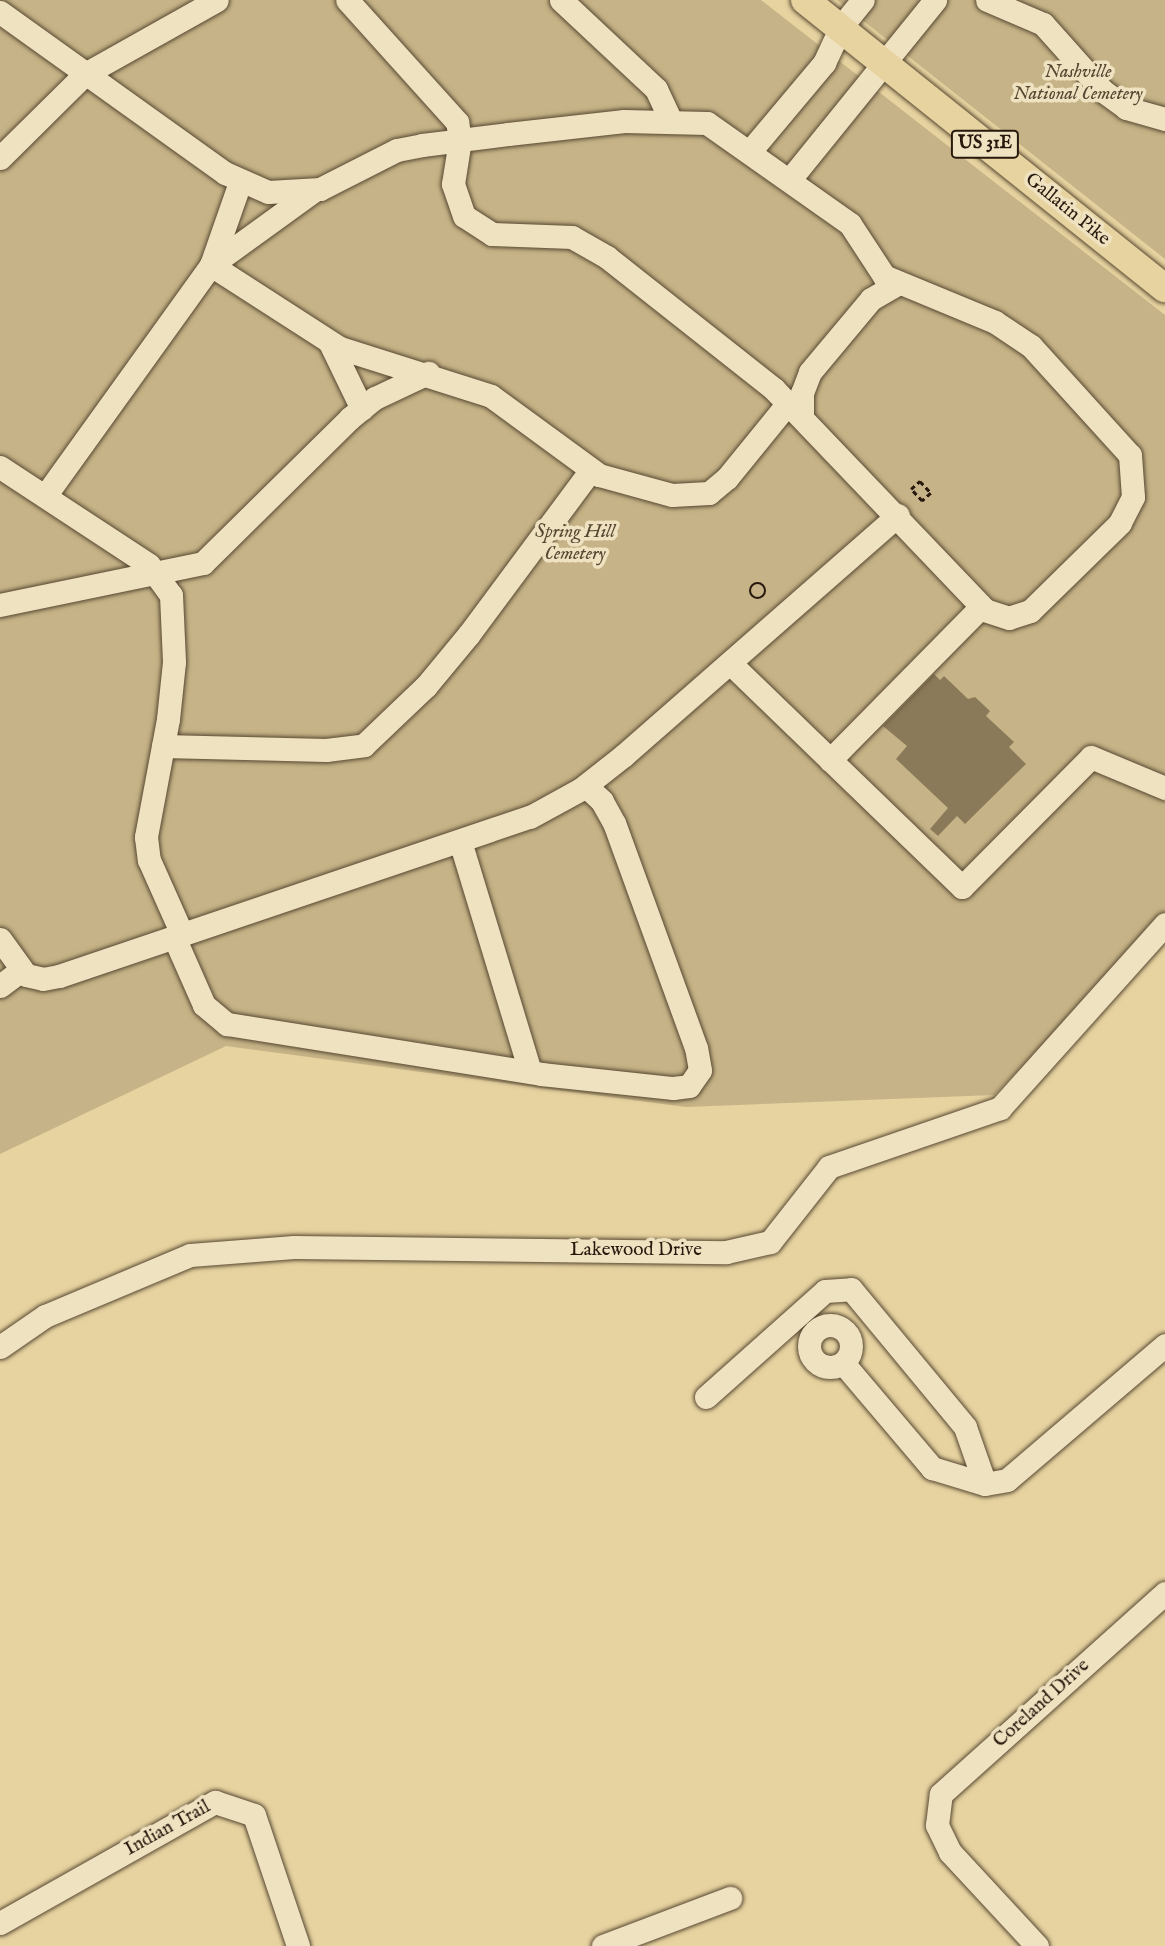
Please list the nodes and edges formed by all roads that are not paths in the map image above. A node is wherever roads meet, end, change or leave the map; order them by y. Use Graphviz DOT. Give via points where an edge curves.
graph roads {
  1 [pos="216,0"];
  2 [pos="347,0"];
  3 [pos="561,0"];
  4 [pos="805,0"];
  5 [pos="863,0"];
  6 [pos="935,0"];
  7 [pos="987,0"];
  8 [pos="0,12"];
  9 [pos="840,28"];
  10 [pos="882,62"];
  11 [pos="85,74"];
  12 [pos="670,119"];
  13 [pos="1165,120"];
  14 [pos="460,140"];
  15 [pos="751,150"];
  16 [pos="0,158"];
  17 [pos="791,178"];
  18 [pos="240,182"];
  19 [pos="313,191"];
  20 [pos="211,265"];
  21 [pos="897,284"];
  22 [pos="1165,288"];
  23 [pos="331,343"];
  24 [pos="428,373"];
  25 [pos="362,409"];
  26 [pos="795,410"];
  27 [pos="0,467"];
  28 [pos="591,470"];
  29 [pos="45,496"];
  30 [pos="898,516"];
  31 [pos="160,574"];
  32 [pos="0,605"];
  33 [pos="981,607"];
  34 [pos="730,664"];
  35 [pos="163,746"];
  36 [pos="830,760"];
  37 [pos="586,786"];
  38 [pos="1165,788"];
  39 [pos="460,841"];
  40 [pos="1165,924"];
  41 [pos="178,936"];
  42 [pos="0,939"];
  43 [pos="20,971"];
  44 [pos="0,986"];
  45 [pos="530,1072"];
  46 [pos="799,1314"];
  47 [pos="1165,1345"];
  48 [pos="0,1347"];
  49 [pos="706,1397"];
  50 [pos="985,1484"];
  51 [pos="1165,1593"];
  52 [pos="730,1898"];
  53 [pos="0,1923"];
  54 [pos="298,1946"];
  55 [pos="603,1946"];
  56 [pos="1037,1946"];
  1 -- 11 [label="street"];
  2 -- 14 [label="street" via="453,116"];
  3 -- 12 [label="street" via="656,89"];
  4 -- 9 [label="main road, Gallatin Pike / US 31E"];
  5 -- 9 [label="street"];
  6 -- 10 [label="street"];
  7 -- 13 [label="street" via="1043,24 1103,91 1126,108"];
  8 -- 11 [label="street"];
  9 -- 10 [label="main road, Gallatin Pike / US 31E"];
  9 -- 15 [label="street" via="824,62"];
  10 -- 17 [label="street"];
  10 -- 22 [label="main road, Gallatin Pike / US 31E"];
  11 -- 16 [label="street"];
  11 -- 18 [label="street"];
  12 -- 14 [label="street"];
  12 -- 15 [label="street" via="707,123"];
  14 -- 19 [label="street" via="397,150"];
  14 -- 26 [label="street" via="455,199 477,228 506,236 554,233 589,244"];
  15 -- 17 [label="street"];
  17 -- 21 [label="street" via="850,223 873,264"];
  18 -- 19 [label="street" via="268,192"];
  18 -- 20 [label="street"];
  19 -- 20 [label="street"];
  20 -- 23 [label="street"];
  20 -- 29 [label="street"];
  21 -- 26 [label="street" via="871,299 810,372"];
  21 -- 33 [label="street" via="1013,332 1115,435 1134,468 1133,497 1120,523 1036,607 1009,618"];
  23 -- 24 [label="street"];
  23 -- 25 [label="street"];
  24 -- 25 [label="street"];
  24 -- 28 [label="street" via="491,396"];
  25 -- 31 [label="street" via="223,547 203,563"];
  26 -- 28 [label="street" via="709,493 671,495"];
  26 -- 30 [label="street"];
  27 -- 29 [label="street"];
  28 -- 35 [label="street" via="470,634 364,745 342,750"];
  29 -- 31 [label="street"];
  30 -- 33 [label="street"];
  30 -- 34 [label="street"];
  31 -- 32 [label="street"];
  31 -- 35 [label="street" via="171,595 174,618 174,662"];
  33 -- 36 [label="street"];
  34 -- 36 [label="street"];
  34 -- 37 [label="street"];
  35 -- 41 [label="street" via="146,837 149,860"];
  36 -- 38 [label="street" via="962,887 1091,757"];
  37 -- 39 [label="street" via="530,817"];
  37 -- 45 [label="street" via="614,823 700,1070 694,1082 682,1088"];
  39 -- 41 [label="street"];
  39 -- 45 [label="street"];
  40 -- 48 [label="street, Lakewood Drive" via="1000,1108 829,1167 770,1242 726,1252 294,1247 190,1255 45,1316"];
  41 -- 43 [label="street" via="59,976 43,979"];
  41 -- 45 [label="street" via="204,1005 227,1024"];
  42 -- 43 [label="street"];
  43 -- 44 [label="street"];
  46 -- 49 [label="street"];
  46 -- 50 [label="street" via="818,1329 809,1346 814,1359 824,1366 843,1363 932,1468"];
  46 -- 50 [label="street" via="825,1291 851,1289 965,1427"];
  47 -- 50 [label="street" via="1007,1480"];
  51 -- 56 [label="street, Coreland Drive" via="941,1794 937,1825 950,1852"];
  52 -- 55 [label="street"];
  53 -- 54 [label="street, Indian Trail" via="215,1802 254,1815"];
}
